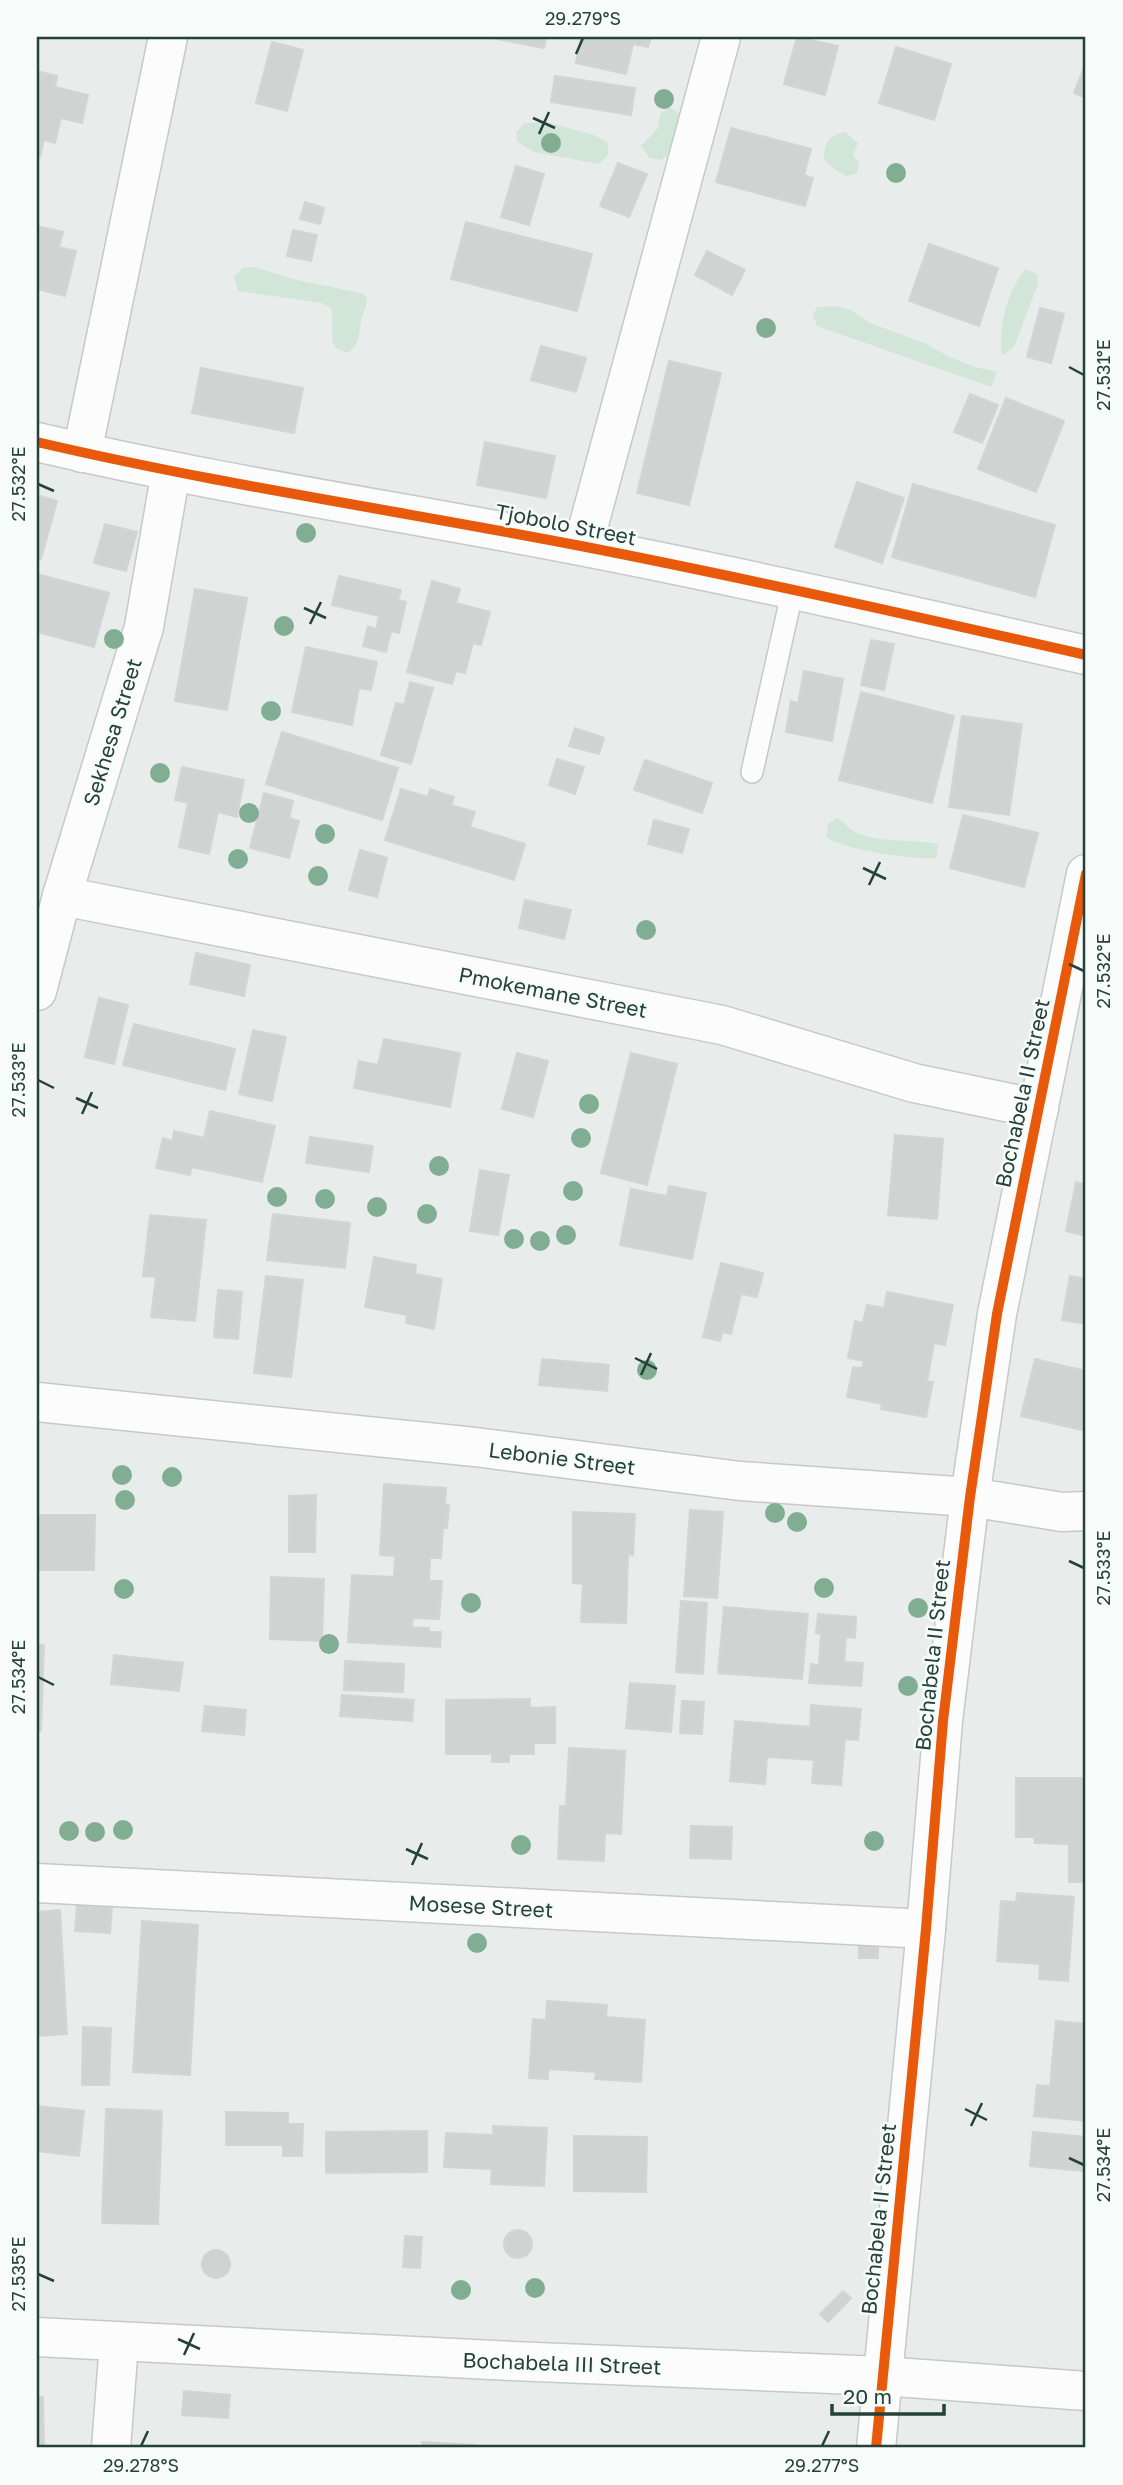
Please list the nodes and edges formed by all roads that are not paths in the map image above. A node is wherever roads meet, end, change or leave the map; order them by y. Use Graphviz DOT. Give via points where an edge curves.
graph roads {
  1 [pos="168,37"];
  2 [pos="721,37"];
  3 [pos="37,442"];
  4 [pos="82,453"];
  5 [pos="172,471"];
  6 [pos="583,547"];
  7 [pos="793,589"];
  8 [pos="1086,655"];
  9 [pos="752,772"];
  10 [pos="1086,874"];
  11 [pos="62,896"];
  12 [pos="37,991"];
  13 [pos="1039,1109"];
  14 [pos="37,1402"];
  15 [pos="970,1497"];
  16 [pos="1086,1511"];
  17 [pos="37,1883"];
  18 [pos="926,1929"];
  19 [pos="37,2337"];
  20 [pos="118,2343"];
  21 [pos="882,2376"];
  22 [pos="1086,2391"];
  23 [pos="111,2448"];
  24 [pos="876,2448"];
  1 -- 4 [label="street"];
  2 -- 6 [label="street"];
  3 -- 4 [label="street, Tjobolo Street"];
  4 -- 5 [label="street, Tjobolo Street"];
  5 -- 6 [label="street, Tjobolo Street"];
  5 -- 11 [label="street, Sekhesa Street" via="144,627"];
  6 -- 7 [label="street, Tjobolo Street"];
  7 -- 8 [label="street, Tjobolo Street"];
  7 -- 9 [label="lane"];
  10 -- 13 [label="street, Bochabela II Street"];
  11 -- 12 [label="street, Sekhesa Street"];
  11 -- 13 [label="street, Pmokemane Street" via="722,1025 914,1083"];
  13 -- 15 [label="street, Bochabela II Street" via="997,1314"];
  14 -- 15 [label="street, Lebonie Street" via="475,1447 740,1480"];
  15 -- 16 [label="street, Lebonie Street" via="1062,1512"];
  15 -- 18 [label="street, Bochabela II Street" via="943,1721"];
  17 -- 18 [label="street, Mosese Street"];
  18 -- 21 [label="street, Bochabela II Street"];
  19 -- 20 [label="street, Bochabela III Street"];
  20 -- 21 [label="street, Bochabela III Street"];
  20 -- 23 [label="street"];
  21 -- 22 [label="street, Bochabela III Street"];
  21 -- 24 [label="street, Bochabela II Street"];
}
